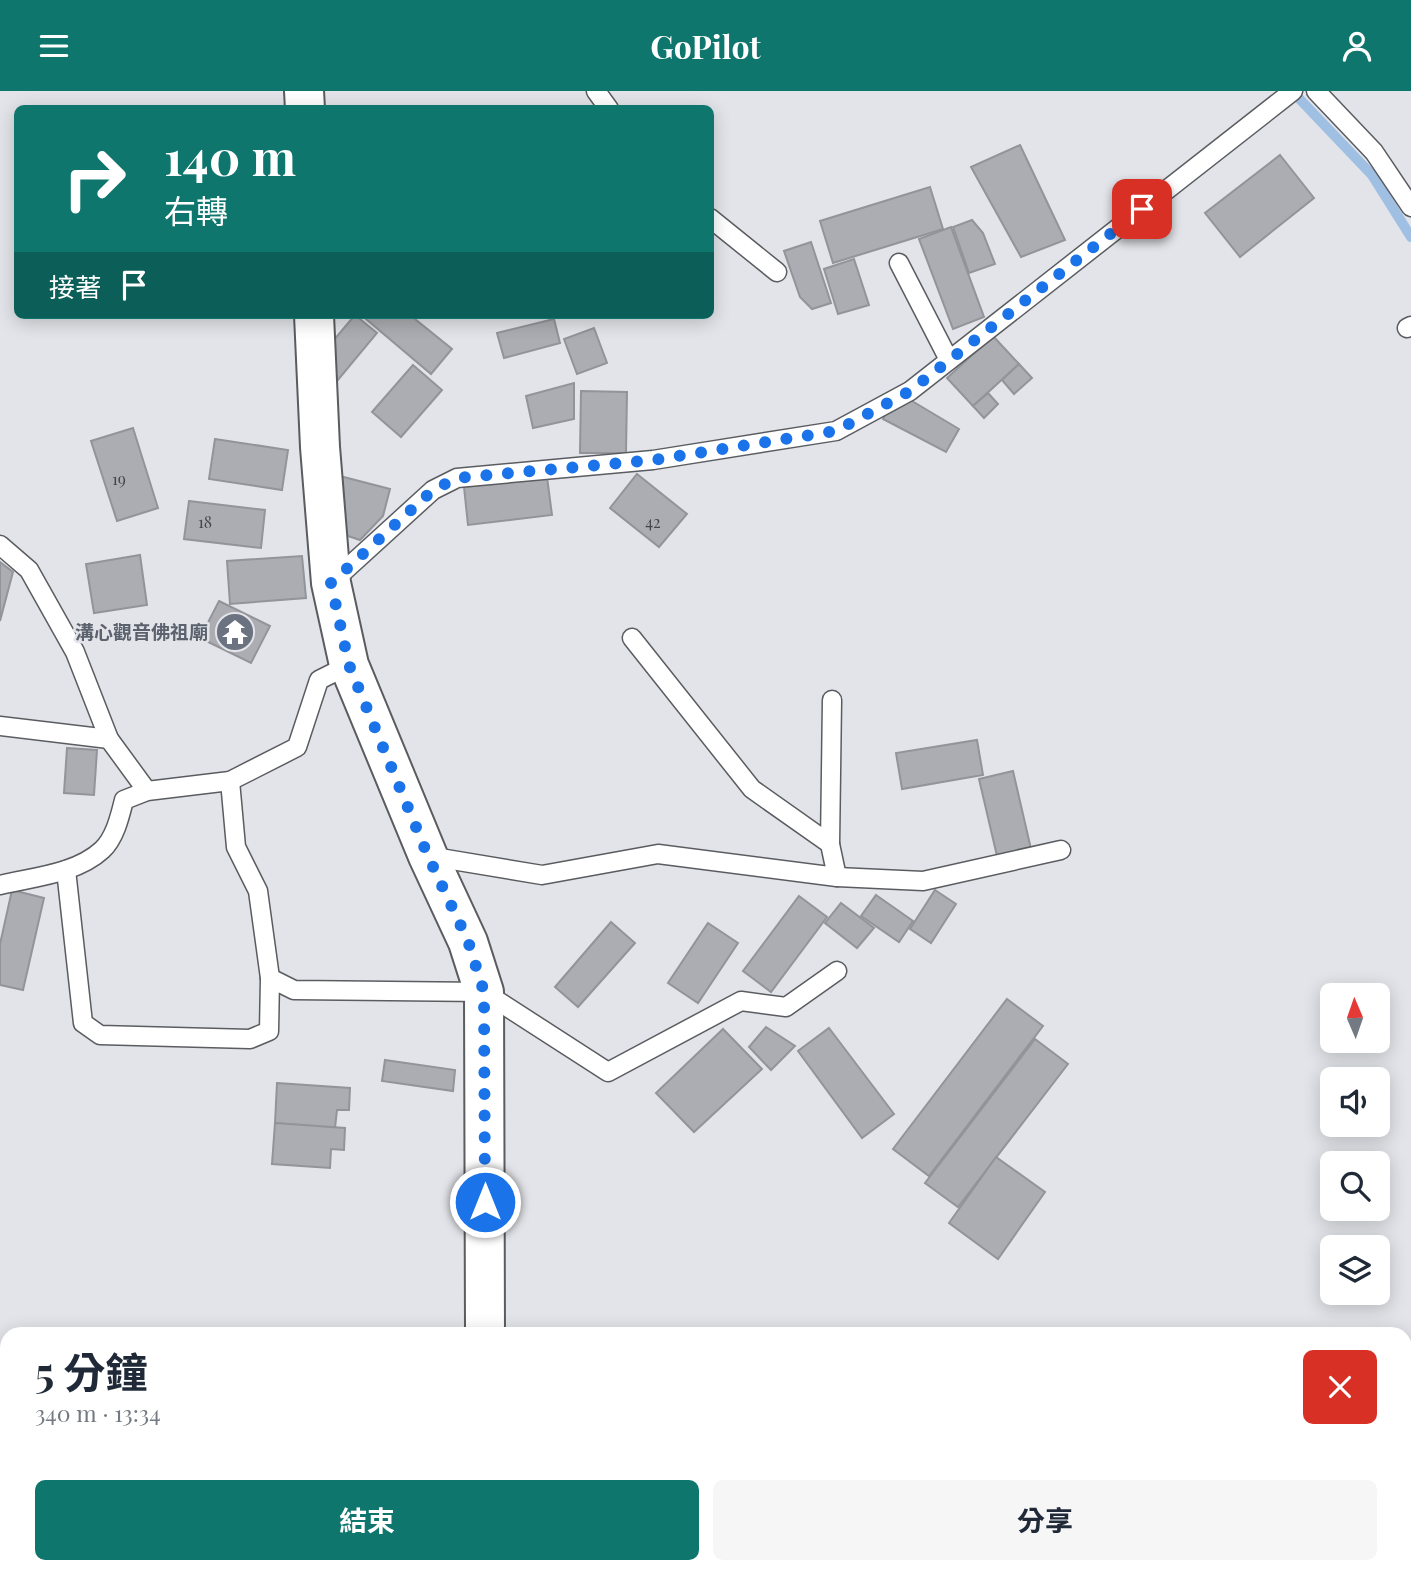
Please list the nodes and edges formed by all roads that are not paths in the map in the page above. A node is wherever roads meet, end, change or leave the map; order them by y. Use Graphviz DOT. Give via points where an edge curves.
graph roads {
  1 [pos="1293,91"];
  2 [pos="1316,91"];
  3 [pos="1411,208"];
  4 [pos="714,221"];
  5 [pos="899,263"];
  6 [pos="777,272"];
  7 [pos="314,319"];
  8 [pos="949,360"];
  9 [pos="0,545"];
  10 [pos="331,583"];
  11 [pos="632,638"];
  12 [pos="349,665"];
  13 [pos="832,700"];
  14 [pos="0,726"];
  15 [pos="109,739"];
  16 [pos="229,781"];
  17 [pos="147,791"];
  18 [pos="830,844"];
  19 [pos="1061,850"];
  20 [pos="428,856"];
  21 [pos="66,870"];
  22 [pos="837,877"];
  23 [pos="0,885"];
  24 [pos="837,971"];
  25 [pos="270,978"];
  26 [pos="484,992"];
  27 [pos="485,1327"];
  1 -- 8 [label="lane"];
  2 -- 3 [label="lane" via="1374,152"];
  4 -- 6 [label="lane"];
  5 -- 8 [label="lane"];
  7 -- 10 [label="street"];
  8 -- 10 [label="lane" via="910,391 836,431 653,460 443,483"];
  9 -- 15 [label="lane" via="29,571 75,652"];
  10 -- 12 [label="street"];
  11 -- 18 [label="lane" via="752,789"];
  12 -- 16 [label="lane" via="319,680 297,747"];
  12 -- 20 [label="street"];
  13 -- 18 [label="lane"];
  14 -- 15 [label="lane"];
  15 -- 17 [label="lane"];
  16 -- 17 [label="lane"];
  16 -- 25 [label="lane" via="236,847 258,891"];
  17 -- 21 [label="lane" via="124,800 119,822 103,849"];
  18 -- 22 [label="lane"];
  19 -- 22 [label="lane" via="923,881"];
  20 -- 22 [label="lane" via="542,875 658,854"];
  20 -- 26 [label="street" via="468,941"];
  21 -- 23 [label="lane"];
  21 -- 25 [label="lane" via="83,1023 100,1035 250,1039 269,1031"];
  24 -- 26 [label="lane" via="786,1007 741,1001 608,1072"];
  25 -- 26 [label="lane" via="294,990"];
  26 -- 27 [label="street"];
}
